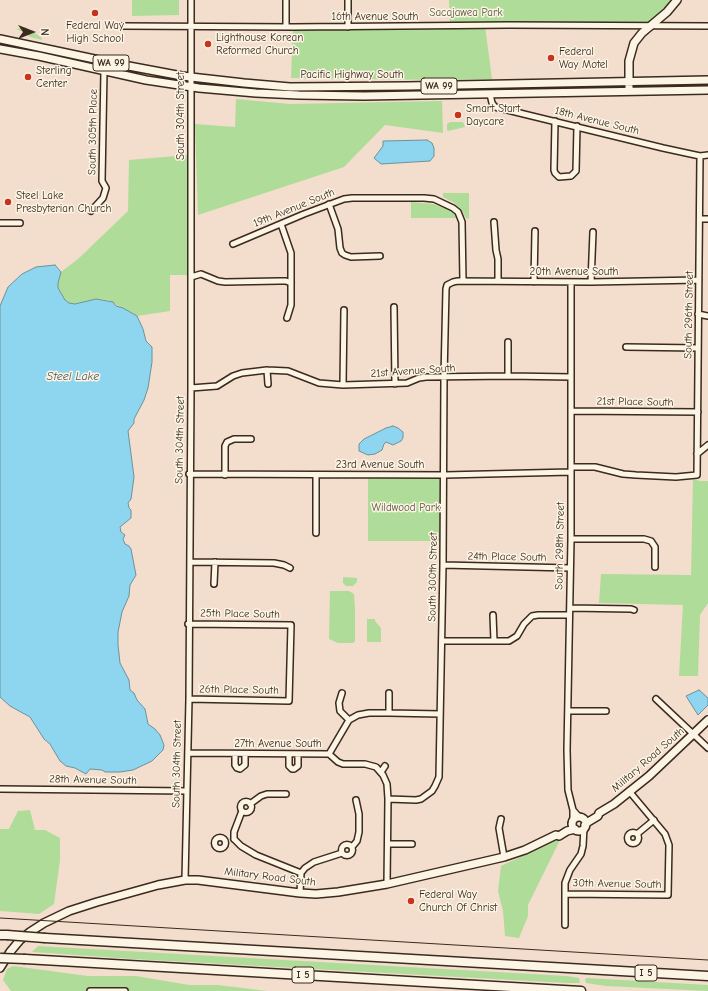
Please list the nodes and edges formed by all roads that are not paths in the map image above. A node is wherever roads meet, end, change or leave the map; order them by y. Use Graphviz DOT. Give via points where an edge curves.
graph roads {
  1 [pos="191,0"];
  2 [pos="286,0"];
  3 [pos="348,0"];
  4 [pos="677,0"];
  5 [pos="123,26"];
  6 [pos="651,26"];
  7 [pos="708,26"];
  8 [pos="190,27"];
  9 [pos="286,27"];
  10 [pos="348,27"];
  11 [pos="0,39"];
  12 [pos="0,49"];
  13 [pos="104,71"];
  14 [pos="190,77"];
  15 [pos="708,80"];
  16 [pos="629,82"];
  17 [pos="528,84"];
  18 [pos="191,87"];
  19 [pos="708,90"];
  20 [pos="629,91"];
  21 [pos="490,94"];
  22 [pos="555,121"];
  23 [pos="577,126"];
  24 [pos="708,155"];
  25 [pos="700,156"];
  26 [pos="329,204"];
  27 [pos="91,210"];
  28 [pos="700,219"];
  29 [pos="708,219"];
  30 [pos="494,222"];
  31 [pos="0,223"];
  32 [pos="20,223"];
  33 [pos="280,224"];
  34 [pos="535,231"];
  35 [pos="592,232"];
  36 [pos="233,244"];
  37 [pos="380,256"];
  38 [pos="191,277"];
  39 [pos="699,280"];
  40 [pos="463,281"];
  41 [pos="498,282"];
  42 [pos="534,282"];
  43 [pos="572,282"];
  44 [pos="591,282"];
  45 [pos="449,283"];
  46 [pos="291,284"];
  47 [pos="394,307"];
  48 [pos="344,310"];
  49 [pos="698,314"];
  50 [pos="708,316"];
  51 [pos="287,318"];
  52 [pos="508,342"];
  53 [pos="626,348"];
  54 [pos="698,348"];
  55 [pos="267,370"];
  56 [pos="508,376"];
  57 [pos="444,377"];
  58 [pos="571,377"];
  59 [pos="268,384"];
  60 [pos="395,384"];
  61 [pos="343,385"];
  62 [pos="191,388"];
  63 [pos="572,411"];
  64 [pos="698,412"];
  65 [pos="251,439"];
  66 [pos="708,445"];
  67 [pos="697,454"];
  68 [pos="571,469"];
  69 [pos="190,474"];
  70 [pos="225,475"];
  71 [pos="316,475"];
  72 [pos="445,475"];
  73 [pos="697,475"];
  74 [pos="316,533"];
  75 [pos="571,539"];
  76 [pos="190,562"];
  77 [pos="214,562"];
  78 [pos="443,565"];
  79 [pos="655,567"];
  80 [pos="290,568"];
  81 [pos="570,568"];
  82 [pos="214,584"];
  83 [pos="570,608"];
  84 [pos="634,610"];
  85 [pos="493,615"];
  86 [pos="569,615"];
  87 [pos="188,624"];
  88 [pos="442,641"];
  89 [pos="494,641"];
  90 [pos="342,693"];
  91 [pos="389,693"];
  92 [pos="188,699"];
  93 [pos="656,699"];
  94 [pos="289,700"];
  95 [pos="568,711"];
  96 [pos="606,711"];
  97 [pos="389,713"];
  98 [pos="440,714"];
  99 [pos="349,720"];
  100 [pos="708,720"];
  101 [pos="694,734"];
  102 [pos="708,748"];
  103 [pos="188,754"];
  104 [pos="235,754"];
  105 [pos="245,754"];
  106 [pos="298,754"];
  107 [pos="329,754"];
  108 [pos="288,755"];
  109 [pos="385,766"];
  110 [pos="381,772"];
  111 [pos="0,789"];
  112 [pos="187,791"];
  113 [pos="630,791"];
  114 [pos="286,794"];
  115 [pos="388,799"];
  116 [pos="356,800"];
  117 [pos="599,813"];
  118 [pos="501,819"];
  119 [pos="577,819"];
  120 [pos="654,820"];
  121 [pos="580,828"];
  122 [pos="637,834"];
  123 [pos="556,835"];
  124 [pos="234,839"];
  125 [pos="225,842"];
  126 [pos="388,844"];
  127 [pos="412,844"];
  128 [pos="504,857"];
  129 [pos="301,873"];
  130 [pos="185,880"];
  131 [pos="387,884"];
  132 [pos="300,893"];
  133 [pos="565,894"];
  134 [pos="565,925"];
  135 [pos="4,935"];
  136 [pos="0,958"];
  137 [pos="0,968"];
  138 [pos="708,976"];
  139 [pos="90,991"];
  140 [pos="126,991"];
  141 [pos="581,991"];
  1 -- 8 [label="street, South 304th Street"];
  2 -- 9 [label="street"];
  3 -- 10 [label="street"];
  4 -- 6 [label="main road"];
  5 -- 8 [label="street, 16th Avenue South"];
  6 -- 7 [label="street, 16th Avenue South"];
  6 -- 10 [label="street, 16th Avenue South"];
  6 -- 16 [label="main road" via="637,38 632,48"];
  8 -- 9 [label="street, 16th Avenue South"];
  8 -- 14 [label="street, South 304th Street"];
  9 -- 10 [label="street, 16th Avenue South"];
  11 -- 14 [label="main road, Pacific Highway South / WA 99"];
  12 -- 13 [label="main road, Pacific Highway South / WA 99"];
  13 -- 18 [label="main road, Pacific Highway South / WA 99"];
  13 -- 27 [label="street, South 305th Place" via="102,182 106,188 103,198"];
  14 -- 17 [label="main road, Pacific Highway South / WA 99" via="290,87"];
  14 -- 18 [label="street, South 304th Street"];
  15 -- 16 [label="main road, Pacific Highway South / WA 99"];
  16 -- 17 [label="main road, Pacific Highway South / WA 99"];
  16 -- 20 [label="main road"];
  17 -- 21 [label="main road" via="514,89 495,89"];
  18 -- 21 [label="main road, Pacific Highway South / WA 99" via="299,96"];
  18 -- 38 [label="street, South 304th Street"];
  19 -- 20 [label="main road, Pacific Highway South / WA 99"];
  20 -- 21 [label="main road, Pacific Highway South / WA 99"];
  21 -- 22 [label="street, 18th Avenue South" via="495,107"];
  22 -- 23 [label="street, 18th Avenue South"];
  22 -- 23 [label="street" via="554,170 559,177 571,176 576,171"];
  23 -- 25 [label="street, 18th Avenue South"];
  24 -- 25 [label="street, 18th Avenue South"];
  25 -- 28 [label="street, South 296th Street"];
  26 -- 33 [label="street, 19th Avenue South"];
  26 -- 37 [label="street" via="338,229 342,253 351,257"];
  26 -- 40 [label="street, 19th Avenue South" via="352,198 424,198 454,208 460,215 463,227"];
  28 -- 29 [label="street"];
  28 -- 39 [label="street, South 296th Street"];
  30 -- 41 [label="street"];
  31 -- 32 [label="street"];
  33 -- 36 [label="street, 19th Avenue South"];
  33 -- 46 [label="street" via="291,253"];
  34 -- 42 [label="street"];
  35 -- 44 [label="street"];
  38 -- 46 [label="street" via="201,274 225,282 286,281"];
  38 -- 62 [label="street, South 304th Street"];
  39 -- 44 [label="street, 20th Avenue South"];
  39 -- 49 [label="street, South 296th Street"];
  40 -- 41 [label="street, 20th Avenue South"];
  40 -- 45 [label="street, 20th Avenue South"];
  41 -- 42 [label="street, 20th Avenue South"];
  42 -- 43 [label="street, 20th Avenue South"];
  43 -- 44 [label="street, 20th Avenue South"];
  43 -- 58 [label="street, South 298th Street"];
  45 -- 57 [label="street, South 300th Street" via="446,289"];
  46 -- 51 [label="street" via="291,305"];
  47 -- 60 [label="street"];
  48 -- 61 [label="street"];
  49 -- 50 [label="street"];
  49 -- 54 [label="street, South 296th Street"];
  52 -- 56 [label="street"];
  53 -- 54 [label="street"];
  54 -- 64 [label="street, South 296th Street"];
  55 -- 59 [label="street"];
  55 -- 61 [label="street, 21st Avenue South" via="288,371 319,383"];
  55 -- 62 [label="street, 21st Avenue South" via="242,373 213,387"];
  56 -- 57 [label="street, 21st Avenue South"];
  56 -- 58 [label="street, 21st Avenue South"];
  57 -- 60 [label="street, 21st Avenue South" via="419,378"];
  57 -- 72 [label="street, South 300th Street"];
  58 -- 63 [label="street, South 298th Street"];
  60 -- 61 [label="street, 21st Avenue South"];
  62 -- 69 [label="street, South 304th Street"];
  63 -- 64 [label="street, 21st Place South"];
  63 -- 68 [label="street, South 298th Street"];
  64 -- 67 [label="street, South 296th Street"];
  65 -- 70 [label="street" via="234,439 227,442"];
  66 -- 67 [label="street"];
  67 -- 73 [label="street, South 296th Street"];
  68 -- 72 [label="street, 23rd Avenue South"];
  68 -- 73 [label="street, 23rd Avenue South" via="595,467 636,476"];
  68 -- 75 [label="street, South 298th Street"];
  69 -- 70 [label="street, 23rd Avenue South"];
  69 -- 76 [label="street, South 304th Street"];
  70 -- 71 [label="street, 23rd Avenue South"];
  71 -- 72 [label="street, 23rd Avenue South"];
  71 -- 74 [label="street"];
  72 -- 78 [label="street, South 300th Street"];
  75 -- 79 [label="street" via="644,539 653,542 655,547"];
  75 -- 81 [label="street, South 298th Street"];
  76 -- 77 [label="street"];
  76 -- 87 [label="street, South 304th Street"];
  77 -- 80 [label="street" via="274,563"];
  77 -- 82 [label="street"];
  78 -- 81 [label="street, 24th Place South"];
  78 -- 88 [label="street, South 300th Street"];
  81 -- 83 [label="street, South 298th Street"];
  83 -- 84 [label="street"];
  83 -- 86 [label="street, South 298th Street"];
  85 -- 89 [label="street"];
  86 -- 89 [label="street" via="534,616 524,624 517,636 509,641"];
  86 -- 95 [label="street, South 298th Street"];
  87 -- 92 [label="street, South 304th Street"];
  87 -- 94 [label="street, 25th Place South" via="291,625"];
  88 -- 89 [label="street"];
  88 -- 98 [label="street, South 300th Street"];
  90 -- 99 [label="street" via="340,711"];
  91 -- 97 [label="street"];
  92 -- 94 [label="street, 26th Place South"];
  92 -- 103 [label="street, South 304th Street"];
  93 -- 101 [label="street"];
  95 -- 96 [label="street"];
  95 -- 119 [label="street, South 298th Street" via="569,796"];
  97 -- 98 [label="street"];
  97 -- 99 [label="street" via="360,714"];
  98 -- 115 [label="street, South 300th Street" via="439,777 435,786 426,796 416,800"];
  99 -- 107 [label="street"];
  100 -- 101 [label="main road, Military Road South"];
  101 -- 102 [label="street"];
  101 -- 113 [label="main road, Military Road South"];
  103 -- 104 [label="street, 27th Avenue South"];
  103 -- 112 [label="street, South 304th Street"];
  104 -- 105 [label="street, 27th Avenue South"];
  104 -- 105 [label="street" via="235,767 240,769 245,765"];
  105 -- 108 [label="street, 27th Avenue South"];
  106 -- 107 [label="street, 27th Avenue South"];
  106 -- 108 [label="street, 27th Avenue South"];
  106 -- 108 [label="street" via="298,766 294,769 289,766"];
  107 -- 110 [label="street, 27th Avenue South" via="343,764 369,765"];
  109 -- 110 [label="street"];
  110 -- 115 [label="street" via="387,784"];
  111 -- 112 [label="street, 28th Avenue South"];
  112 -- 130 [label="street, South 304th Street"];
  113 -- 117 [label="main road, Military Road South"];
  113 -- 120 [label="street"];
  114 -- 124 [label="street" via="267,794 250,804 243,803"];
  115 -- 126 [label="street"];
  116 -- 129 [label="street" via="359,832 352,847 353,851 349,855 342,853 314,862"];
  117 -- 119 [label="main road, Military Road South"];
  117 -- 121 [label="main road, Military Road South"];
  118 -- 128 [label="street" via="499,831"];
  119 -- 121 [label="main road" via="573,826"];
  119 -- 121 [label="main road" via="585,820"];
  119 -- 123 [label="main road, Military Road South"];
  120 -- 122 [label="street"];
  120 -- 133 [label="street, 30th Avenue South" via="665,834 669,845 668,895"];
  121 -- 123 [label="main road, Military Road South"];
  121 -- 133 [label="street" via="583,846 566,879"];
  123 -- 128 [label="main road, Military Road South"];
  124 -- 125 [label="street"];
  124 -- 129 [label="street" via="256,855"];
  126 -- 127 [label="street"];
  126 -- 131 [label="street"];
  128 -- 131 [label="main road, Military Road South"];
  129 -- 132 [label="street"];
  130 -- 132 [label="main road, Military Road South" via="207,880"];
  130 -- 137 [label="main road, Military Road South" via="128,892 44,923 20,940"];
  131 -- 132 [label="main road, Military Road South" via="338,892"];
  133 -- 134 [label="street"];
  135 -- 138 [label="highway, I 5, bridge"];
  136 -- 141 [label="highway, I 5, bridge"];
  139 -- 140 [label="street"];
}
